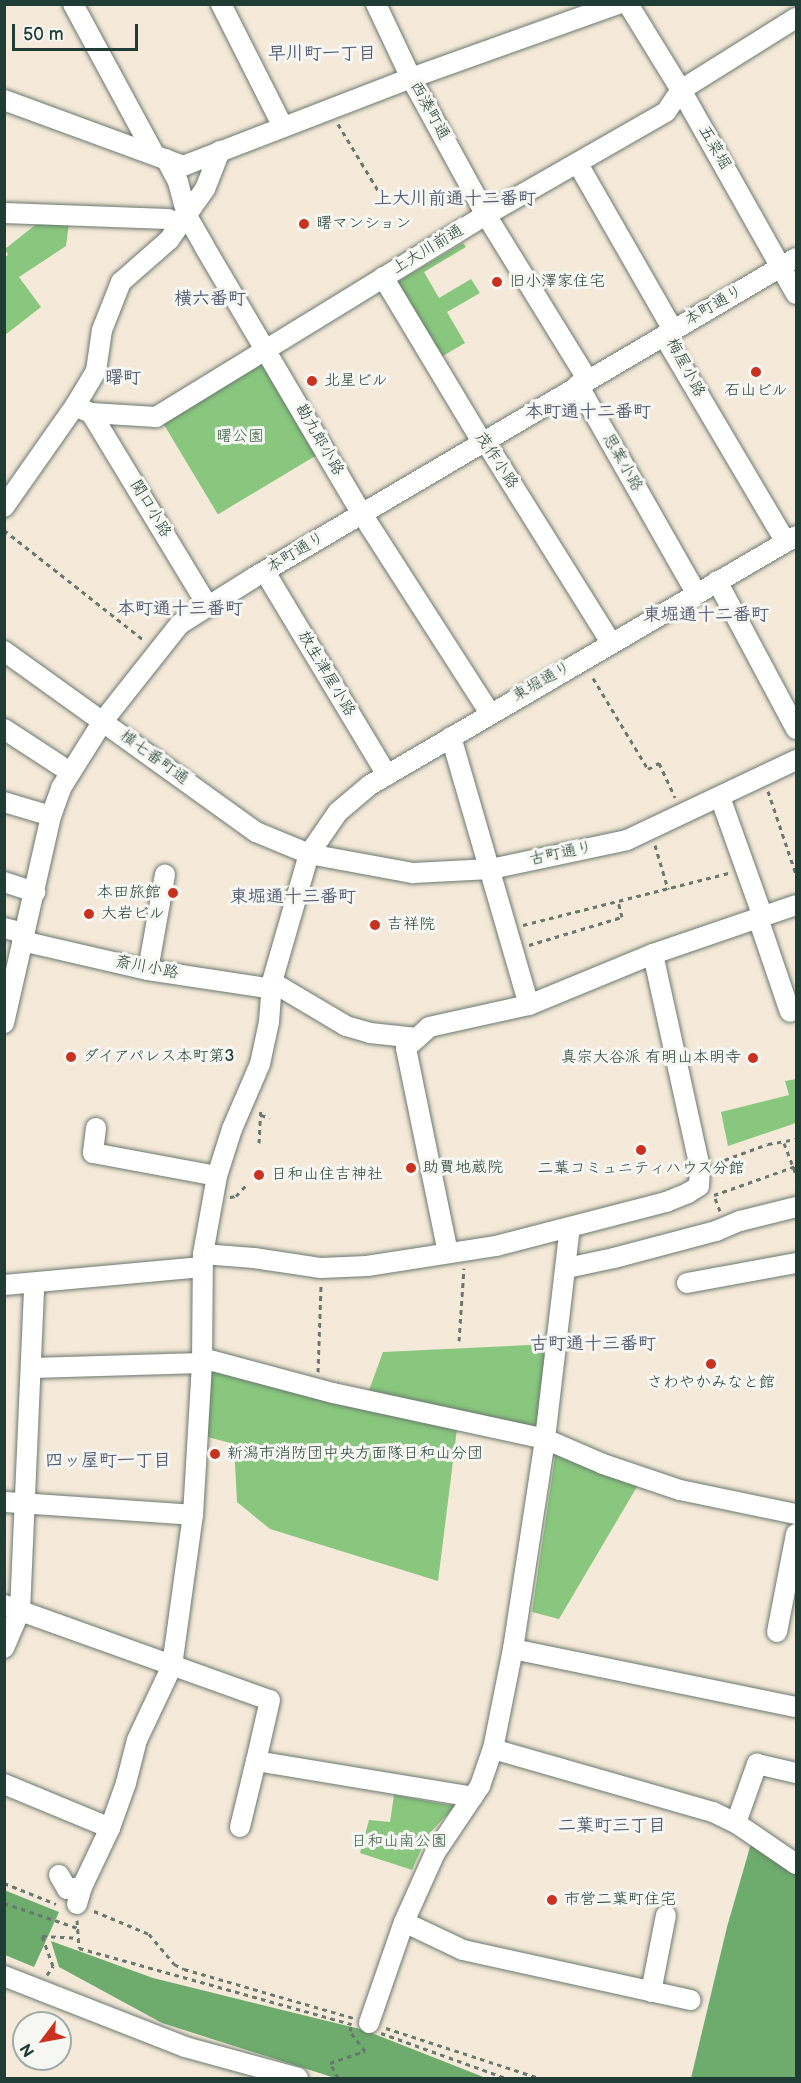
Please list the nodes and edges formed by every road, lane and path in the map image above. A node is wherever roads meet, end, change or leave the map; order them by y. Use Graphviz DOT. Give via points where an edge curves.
graph roads {
  1 [pos="73,4"];
  2 [pos="221,4"];
  3 [pos="376,4"];
  4 [pos="618,4"];
  5 [pos="628,4"];
  6 [pos="796,18"];
  7 [pos="411,78"];
  8 [pos="681,90"];
  9 [pos="4,100"];
  10 [pos="329,109"];
  11 [pos="283,127"];
  12 [pos="220,151"];
  13 [pos="160,157"];
  14 [pos="578,164"];
  15 [pos="379,192"];
  16 [pos="4,213"];
  17 [pos="33,213"];
  18 [pos="486,215"];
  19 [pos="184,220"];
  20 [pos="4,227"];
  21 [pos="789,262"];
  22 [pos="383,277"];
  23 [pos="796,294"];
  24 [pos="669,333"];
  25 [pos="265,348"];
  26 [pos="582,382"];
  27 [pos="83,409"];
  28 [pos="484,442"];
  29 [pos="4,507"];
  30 [pos="362,514"];
  31 [pos="4,530"];
  32 [pos="791,539"];
  33 [pos="265,572"];
  34 [pos="717,581"];
  35 [pos="696,593"];
  36 [pos="208,606"];
  37 [pos="611,643"];
  38 [pos="4,651"];
  39 [pos="160,652"];
  40 [pos="593,678"];
  41 [pos="490,713"];
  42 [pos="103,721"];
  43 [pos="4,729"];
  44 [pos="796,729"];
  45 [pos="451,737"];
  46 [pos="796,760"];
  47 [pos="70,772"];
  48 [pos="387,775"];
  49 [pos="763,776"];
  50 [pos="720,797"];
  51 [pos="676,799"];
  52 [pos="4,802"];
  53 [pos="51,816"];
  54 [pos="650,829"];
  55 [pos="309,854"];
  56 [pos="491,869"];
  57 [pos="746,869"];
  58 [pos="165,874"];
  59 [pos="796,874"];
  60 [pos="4,882"];
  61 [pos="668,889"];
  62 [pos="35,891"];
  63 [pos="618,901"];
  64 [pos="796,905"];
  65 [pos="761,917"];
  66 [pos="4,928"];
  67 [pos="507,929"];
  68 [pos="23,937"];
  69 [pos="513,950"];
  70 [pos="653,954"];
  71 [pos="148,970"];
  72 [pos="273,985"];
  73 [pos="529,1005"];
  74 [pos="790,1012"];
  75 [pos="4,1023"];
  76 [pos="417,1038"];
  77 [pos="261,1115"];
  78 [pos="270,1118"];
  79 [pos="96,1128"];
  80 [pos="796,1139"];
  81 [pos="784,1143"];
  82 [pos="795,1167"];
  83 [pos="700,1168"];
  84 [pos="796,1174"];
  85 [pos="217,1176"];
  86 [pos="796,1207"];
  87 [pos="570,1227"];
  88 [pos="725,1227"];
  89 [pos="456,1252"];
  90 [pos="202,1261"];
  91 [pos="796,1263"];
  92 [pos="321,1268"];
  93 [pos="567,1268"];
  94 [pos="687,1283"];
  95 [pos="34,1284"];
  96 [pos="4,1285"];
  97 [pos="459,1341"];
  98 [pos="202,1360"];
  99 [pos="32,1368"];
  100 [pos="317,1389"];
  101 [pos="545,1439"];
  102 [pos="14,1503"];
  103 [pos="796,1514"];
  104 [pos="193,1515"];
  105 [pos="796,1534"];
  106 [pos="12,1608"];
  107 [pos="777,1632"];
  108 [pos="4,1648"];
  109 [pos="513,1649"];
  110 [pos="172,1666"];
  111 [pos="796,1707"];
  112 [pos="493,1749"];
  113 [pos="256,1761"];
  114 [pos="796,1773"];
  115 [pos="4,1784"];
  116 [pos="472,1797"];
  117 [pos="736,1822"];
  118 [pos="240,1827"];
  119 [pos="110,1828"];
  120 [pos="796,1864"];
  121 [pos="59,1875"];
  122 [pos="4,1883"];
  123 [pos="80,1895"];
  124 [pos="4,1903"];
  125 [pos="666,1915"];
  126 [pos="404,1922"];
  127 [pos="78,1928"];
  128 [pos="4,1976"];
  129 [pos="43,1982"];
  130 [pos="651,1992"];
  131 [pos="691,2000"];
  132 [pos="370,2027"];
  133 [pos="350,2031"];
  134 [pos="339,2078"];
  135 [pos="298,2079"];
  136 [pos="506,2079"];
  137 [pos="539,2079"];
  1 -- 13 [label="street, 勘九郎小路"];
  2 -- 11 [label="street"];
  3 -- 7 [label="street, 西湊町通"];
  4 -- 7 [label="street"];
  5 -- 8 [label="street, 五菜堀"];
  6 -- 8 [label="street, 上大川前通"];
  7 -- 10 [label="street"];
  7 -- 18 [label="street, 西湊町通"];
  8 -- 14 [label="street, 上大川前通" via="666,112"];
  8 -- 21 [label="street, 五菜堀"];
  9 -- 13 [label="street"];
  10 -- 11 [label="street"];
  10 -- 15 [label="path"];
  11 -- 12 [label="street"];
  12 -- 13 [label="street" via="183,166"];
  12 -- 19 [label="street" via="205,189"];
  13 -- 19 [label="street, 勘九郎小路" via="178,182"];
  14 -- 18 [label="street, 上大川前通"];
  14 -- 24 [label="street, 梅屋小路"];
  16 -- 17 [label="street"];
  17 -- 19 [label="street"];
  17 -- 20 [label="street"];
  18 -- 22 [label="street, 上大川前通"];
  18 -- 26 [label="street, 思案小路"];
  19 -- 25 [label="street, 勘九郎小路"];
  19 -- 27 [label="street" via="169,240 121,282 102,330 96,371"];
  21 -- 23 [label="street, 五菜堀"];
  21 -- 24 [label="street, 本町通り"];
  22 -- 25 [label="street, 上大川前通"];
  22 -- 28 [label="street, 茂作小路"];
  24 -- 26 [label="street, 本町通り"];
  24 -- 32 [label="street, 梅屋小路"];
  25 -- 27 [label="street, 上大川前通" via="156,417"];
  25 -- 30 [label="street, 勘九郎小路"];
  26 -- 28 [label="street, 本町通り"];
  26 -- 35 [label="street, 思案小路"];
  27 -- 29 [label="street"];
  27 -- 36 [label="street, 関口小路"];
  28 -- 30 [label="street, 本町通り"];
  28 -- 37 [label="street, 茂作小路"];
  30 -- 33 [label="street, 本町通り"];
  30 -- 41 [label="street, 勘九郎小路"];
  31 -- 39 [label="path"];
  32 -- 34 [label="street, 東堀通り"];
  33 -- 36 [label="street, 本町通り"];
  33 -- 48 [label="street, 放生津屋小路"];
  34 -- 35 [label="street, 東堀通り"];
  34 -- 44 [label="street"];
  35 -- 37 [label="street, 東堀通り"];
  36 -- 39 [label="street, 本町通り" via="180,624"];
  37 -- 41 [label="street, 東堀通り"];
  38 -- 42 [label="street, 横七番町通"];
  39 -- 42 [label="street, 本町通り"];
  40 -- 51 [label="path" via="648,769 658,763"];
  41 -- 45 [label="street, 東堀通り"];
  42 -- 47 [label="street, 本町通り"];
  42 -- 55 [label="street, 横七番町通" via="256,832"];
  43 -- 47 [label="street"];
  45 -- 48 [label="street, 東堀通り"];
  45 -- 56 [label="street"];
  46 -- 49 [label="street, 古町通り"];
  47 -- 53 [label="street, 本町通り"];
  48 -- 55 [label="street, 東堀通り" via="338,812"];
  49 -- 50 [label="street, 古町通り"];
  49 -- 59 [label="path"];
  50 -- 54 [label="street, 古町通り"];
  50 -- 57 [label="street"];
  52 -- 53 [label="street"];
  53 -- 62 [label="street, 本町通り"];
  54 -- 56 [label="street, 古町通り" via="627,840"];
  54 -- 61 [label="path"];
  55 -- 56 [label="street, 古町通り" via="413,873"];
  55 -- 72 [label="street, 東堀通り"];
  56 -- 67 [label="street"];
  57 -- 61 [label="path"];
  57 -- 65 [label="street"];
  58 -- 71 [label="street"];
  60 -- 62 [label="street"];
  61 -- 63 [label="path"];
  62 -- 68 [label="street, 本町通り"];
  63 -- 67 [label="path"];
  63 -- 69 [label="path" via="622,916"];
  64 -- 65 [label="street"];
  65 -- 70 [label="street"];
  65 -- 74 [label="street"];
  66 -- 68 [label="street, 斎川小路"];
  67 -- 69 [label="street"];
  68 -- 71 [label="street, 斎川小路"];
  68 -- 75 [label="street, 本町通り"];
  69 -- 73 [label="street"];
  70 -- 73 [label="street"];
  70 -- 83 [label="street"];
  71 -- 72 [label="street, 斎川小路"];
  72 -- 76 [label="street" via="346,1026"];
  72 -- 85 [label="street, 東堀通り" via="260,1064"];
  73 -- 76 [label="street" via="429,1027"];
  76 -- 89 [label="street" via="406,1048"];
  77 -- 78 [label="path"];
  79 -- 85 [label="street" via="93,1153"];
  80 -- 81 [label="path"];
  81 -- 82 [label="path"];
  81 -- 83 [label="path" via="768,1144"];
  82 -- 84 [label="path"];
  82 -- 88 [label="path" via="714,1195"];
  83 -- 87 [label="street" via="699,1185 688,1193"];
  85 -- 90 [label="street, 東堀通り"];
  86 -- 88 [label="street"];
  87 -- 89 [label="street"];
  87 -- 93 [label="street"];
  88 -- 93 [label="street"];
  89 -- 92 [label="street" via="367,1266"];
  89 -- 97 [label="path"];
  90 -- 92 [label="street" via="254,1258"];
  90 -- 95 [label="street"];
  90 -- 98 [label="street, 東堀通り"];
  91 -- 94 [label="street"];
  92 -- 100 [label="path"];
  93 -- 101 [label="street"];
  95 -- 96 [label="street"];
  95 -- 99 [label="street"];
  98 -- 99 [label="street"];
  98 -- 100 [label="street"];
  98 -- 104 [label="street, 東堀通り"];
  99 -- 102 [label="street"];
  100 -- 101 [label="street"];
  101 -- 103 [label="street" via="680,1490"];
  101 -- 109 [label="street"];
  102 -- 104 [label="street"];
  102 -- 106 [label="street"];
  104 -- 110 [label="street, 東堀通り"];
  105 -- 107 [label="street"];
  106 -- 108 [label="street"];
  106 -- 110 [label="street"];
  109 -- 111 [label="street"];
  109 -- 112 [label="street"];
  110 -- 113 [label="street" via="270,1700"];
  110 -- 119 [label="street, 東堀通り" via="137,1740"];
  112 -- 116 [label="street"];
  112 -- 117 [label="street"];
  113 -- 116 [label="street"];
  113 -- 118 [label="street"];
  114 -- 117 [label="street" via="757,1764"];
  115 -- 119 [label="street"];
  116 -- 126 [label="street" via="435,1853"];
  117 -- 120 [label="street"];
  119 -- 123 [label="street, 東堀通り"];
  121 -- 123 [label="street" via="67,1889"];
  122 -- 123 [label="path" via="55,1904"];
  123 -- 132 [label="path" via="149,1934 167,1957 184,1969"];
  124 -- 127 [label="path"];
  125 -- 130 [label="street"];
  126 -- 130 [label="street" via="463,1950"];
  126 -- 132 [label="street"];
  128 -- 135 [label="street" via="185,2047"];
  129 -- 132 [label="path" via="53,1966 42,1936 78,1938 80,1948"];
  130 -- 131 [label="street"];
  132 -- 136 [label="path"];
  132 -- 137 [label="path"];
  133 -- 134 [label="path" via="365,2051 330,2063"];
}
